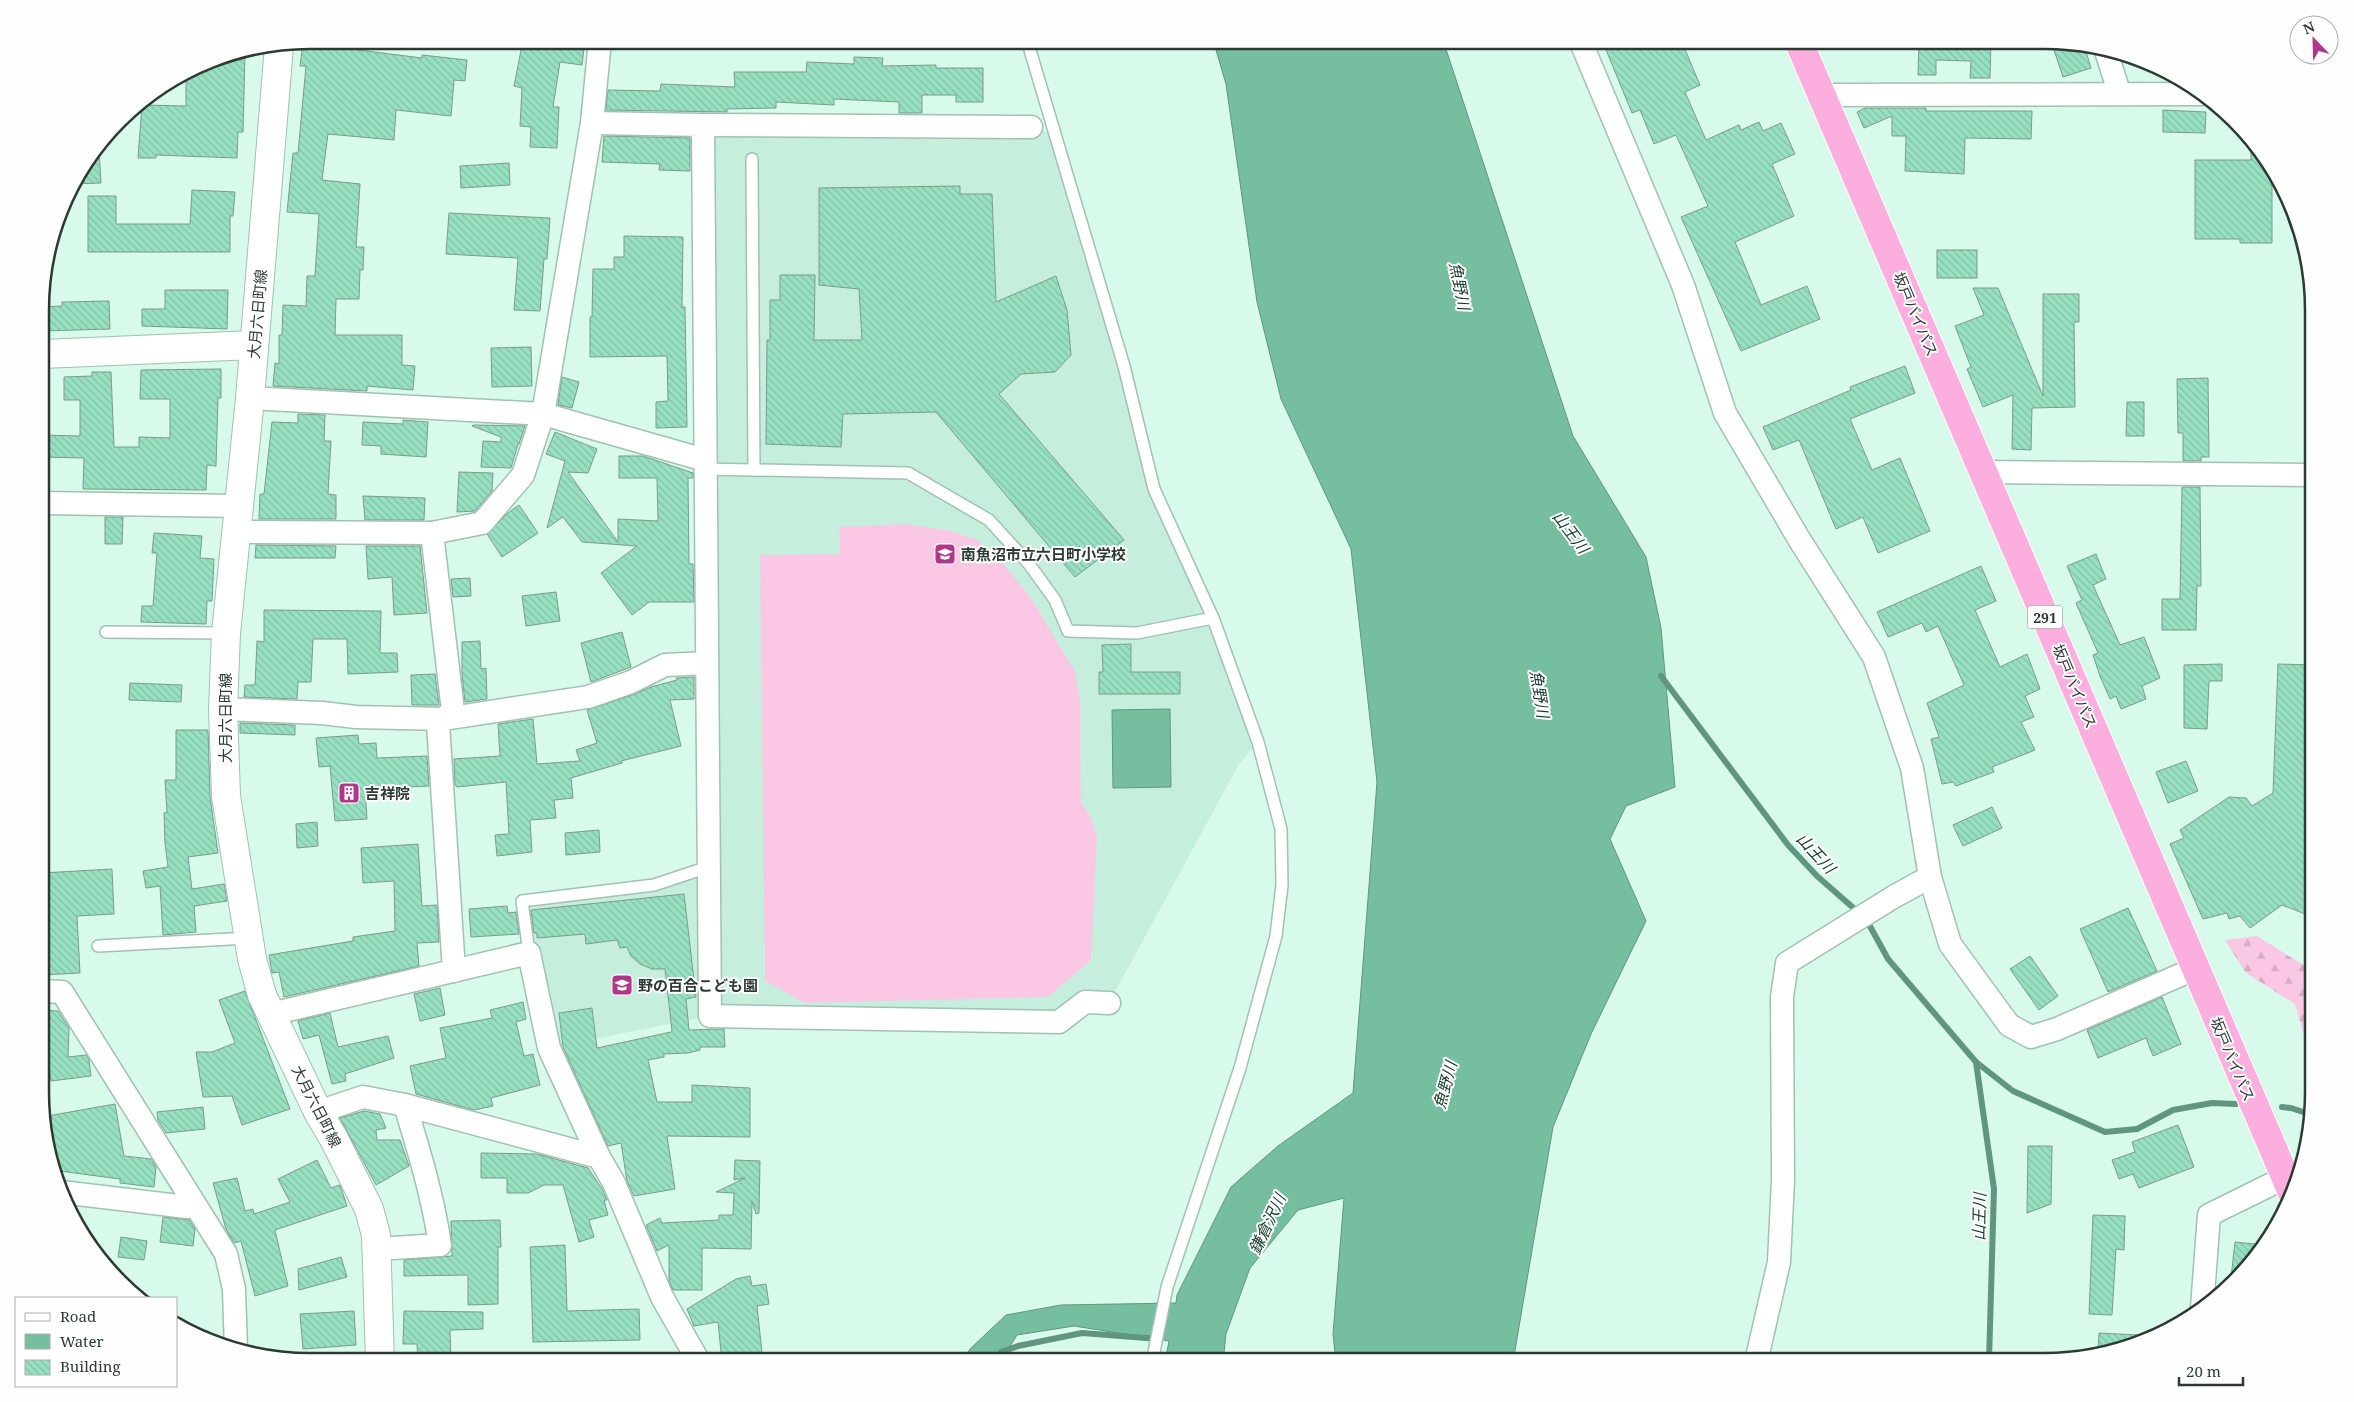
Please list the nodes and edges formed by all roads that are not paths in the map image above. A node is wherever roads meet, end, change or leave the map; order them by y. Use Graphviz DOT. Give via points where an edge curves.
graph roads {
  1 [pos="599,49"];
  2 [pos="1030,49"];
  3 [pos="1584,49"];
  4 [pos="1802,49"];
  5 [pos="279,51"];
  6 [pos="2108,57"];
  7 [pos="2119,92"];
  8 [pos="2190,94"];
  9 [pos="1822,95"];
  10 [pos="592,123"];
  11 [pos="703,126"];
  12 [pos="1031,127"];
  13 [pos="752,159"];
  14 [pos="254,345"];
  15 [pos="49,354"];
  16 [pos="250,398"];
  17 [pos="543,414"];
  18 [pos="705,465"];
  19 [pos="754,470"];
  20 [pos="1984,472"];
  21 [pos="2305,475"];
  22 [pos="49,505"];
  23 [pos="237,519"];
  24 [pos="432,533"];
  25 [pos="1213,618"];
  26 [pos="106,632"];
  27 [pos="226,633"];
  28 [pos="707,663"];
  29 [pos="224,709"];
  30 [pos="444,719"];
  31 [pos="708,867"];
  32 [pos="1930,877"];
  33 [pos="250,938"];
  34 [pos="98,946"];
  35 [pos="529,953"];
  36 [pos="2194,969"];
  37 [pos="454,971"];
  38 [pos="49,992"];
  39 [pos="1109,1003"];
  40 [pos="271,1014"];
  41 [pos="405,1105"];
  42 [pos="318,1112"];
  43 [pos="599,1157"];
  44 [pos="2288,1184"];
  45 [pos="2286,1189"];
  46 [pos="69,1193"];
  47 [pos="192,1202"];
  48 [pos="377,1249"];
  49 [pos="2203,1299"];
  50 [pos="236,1342"];
  51 [pos="380,1353"];
  52 [pos="692,1353"];
  53 [pos="1154,1353"];
  54 [pos="1758,1353"];
  1 -- 10 [label="street"];
  2 -- 25 [label="lane" via="1124,366 1154,490"];
  3 -- 32 [label="street" via="1683,285 1724,413 1799,540 1874,657 1912,768"];
  4 -- 9 [label="highway, 坂戸バイパス / 291"];
  5 -- 14 [label="main road, 大月六日町線"];
  6 -- 7 [label="street"];
  7 -- 8 [label="street"];
  7 -- 9 [label="street"];
  9 -- 20 [label="highway, 坂戸バイパス / 291"];
  10 -- 11 [label="street"];
  10 -- 17 [label="street"];
  11 -- 12 [label="street"];
  11 -- 18 [label="street"];
  13 -- 19 [label="lane"];
  14 -- 15 [label="main road"];
  14 -- 16 [label="main road, 大月六日町線"];
  16 -- 17 [label="street"];
  16 -- 23 [label="main road, 大月六日町線"];
  17 -- 18 [label="street"];
  17 -- 24 [label="street" via="523,475 482,523"];
  18 -- 19 [label="lane"];
  18 -- 28 [label="street"];
  19 -- 25 [label="lane" via="908,473 989,520 1056,600 1068,631 1137,633"];
  20 -- 21 [label="street"];
  20 -- 36 [label="highway, 坂戸バイパス / 291"];
  22 -- 23 [label="street"];
  23 -- 24 [label="street"];
  23 -- 27 [label="main road, 大月六日町線"];
  24 -- 30 [label="street" via="453,711"];
  25 -- 53 [label="lane" via="1258,742 1277,811 1281,829 1282,885 1276,936 1242,1059 1167,1287"];
  26 -- 27 [label="lane"];
  27 -- 29 [label="main road, 大月六日町線"];
  28 -- 30 [label="street" via="666,665 588,697"];
  28 -- 31 [label="street"];
  29 -- 30 [label="street"];
  29 -- 33 [label="main road, 大月六日町線" via="226,796"];
  30 -- 37 [label="street" via="438,723"];
  31 -- 35 [label="lane" via="654,884 522,901"];
  31 -- 39 [label="street" via="710,1016 1059,1022 1085,1002"];
  32 -- 36 [label="street" via="1950,944 2009,1025 2030,1036 2057,1029"];
  32 -- 54 [label="street" via="1787,964 1782,997 1783,1180 1779,1262"];
  33 -- 34 [label="lane"];
  33 -- 40 [label="main road, 大月六日町線" via="257,977"];
  35 -- 37 [label="street"];
  35 -- 43 [label="street" via="549,1048"];
  36 -- 44 [label="highway, 坂戸バイパス / 291"];
  37 -- 40 [label="street"];
  38 -- 47 [label="street" via="62,992"];
  40 -- 42 [label="main road, 大月六日町線"];
  41 -- 42 [label="street" via="363,1097"];
  41 -- 43 [label="street"];
  41 -- 48 [label="street" via="436,1213 440,1245"];
  42 -- 48 [label="main road, 大月六日町線" via="369,1209"];
  43 -- 52 [label="street" via="614,1183 662,1297"];
  45 -- 49 [label="street" via="2209,1215"];
  46 -- 47 [label="street" via="187,1207"];
  47 -- 50 [label="street" via="226,1254 234,1289"];
  48 -- 51 [label="main road, 大月六日町線"];
}
